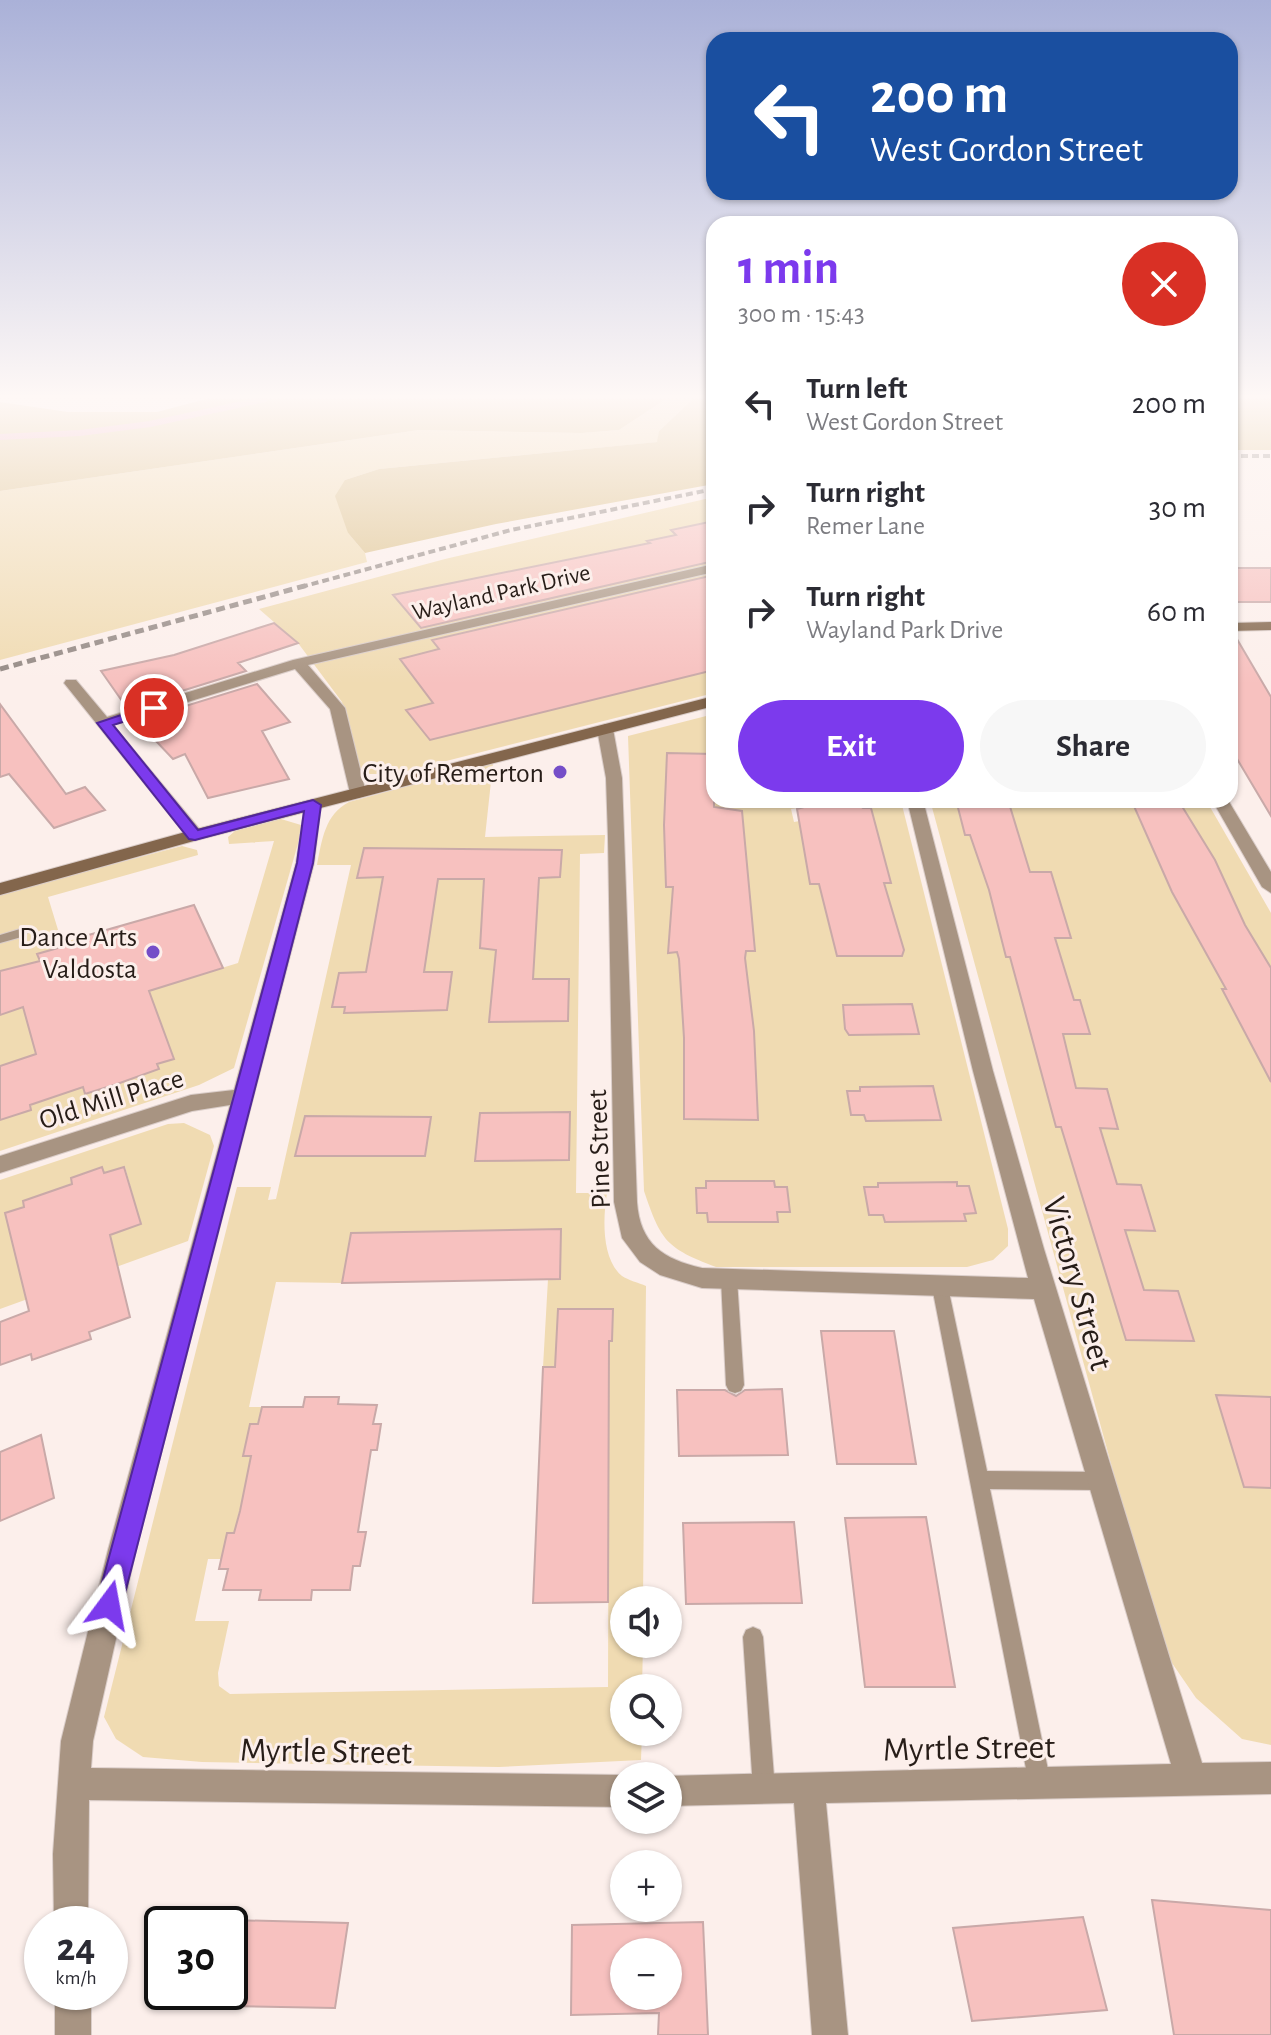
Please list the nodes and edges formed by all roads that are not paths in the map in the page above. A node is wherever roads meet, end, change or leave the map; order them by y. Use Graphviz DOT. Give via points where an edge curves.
graph roads {
  1 [pos="706,570"];
  2 [pos="1271,626"];
  3 [pos="1238,627"];
  4 [pos="298,663"];
  5 [pos="71,683"];
  6 [pos="706,703"];
  7 [pos="104,723"];
  8 [pos="605,729"];
  9 [pos="358,793"];
  10 [pos="313,805"];
  11 [pos="917,808"];
  12 [pos="1225,808"];
  13 [pos="195,835"];
  14 [pos="1271,887"];
  15 [pos="0,889"];
  16 [pos="20,933"];
  17 [pos="0,939"];
  18 [pos="243,1096"];
  19 [pos="0,1165"];
  20 [pos="729,1279"];
  21 [pos="940,1287"];
  22 [pos="1045,1289"];
  23 [pos="735,1385"];
  24 [pos="979,1480"];
  25 [pos="1099,1481"];
  26 [pos="753,1637"];
  27 [pos="1271,1778"];
  28 [pos="1192,1781"];
  29 [pos="75,1784"];
  30 [pos="1040,1784"];
  31 [pos="809,1788"];
  32 [pos="764,1789"];
  33 [pos="682,1790"];
  34 [pos="610,1791"];
  35 [pos="71,1906"];
  36 [pos="73,2010"];
  37 [pos="73,2035"];
  38 [pos="830,2035"];
  1 -- 4 [label="street, Wayland Park Drive"];
  2 -- 3 [label="street"];
  4 -- 7 [label="street, Wayland Park Drive"];
  4 -- 9 [label="street" via="337,708"];
  5 -- 7 [label="street"];
  6 -- 8 [label="street"];
  7 -- 13 [label="street"];
  8 -- 9 [label="street"];
  8 -- 20 [label="street, Pine Street" via="617,838 629,1226 643,1252 676,1272"];
  9 -- 10 [label="street"];
  10 -- 13 [label="street"];
  10 -- 18 [label="street" via="305,863"];
  11 -- 22 [label="street, Victory Street"];
  12 -- 14 [label="street"];
  13 -- 15 [label="street"];
  16 -- 17 [label="lane"];
  18 -- 19 [label="street, Old Mill Place" via="180,1106"];
  18 -- 29 [label="street" via="122,1550 77,1741"];
  20 -- 21 [label="street, Pine Street"];
  20 -- 23 [label="lane"];
  21 -- 22 [label="street, Pine Street"];
  21 -- 24 [label="lane"];
  22 -- 25 [label="street, Victory Street"];
  24 -- 25 [label="lane"];
  24 -- 30 [label="lane"];
  25 -- 28 [label="street, Victory Street"];
  26 -- 32 [label="lane"];
  27 -- 28 [label="street, Myrtle Street"];
  28 -- 30 [label="street, Myrtle Street"];
  29 -- 34 [label="street, Myrtle Street"];
  29 -- 35 [label="street"];
  30 -- 31 [label="street, Myrtle Street"];
  31 -- 32 [label="street, Myrtle Street"];
  31 -- 38 [label="street"];
  32 -- 33 [label="street, Myrtle Street"];
  36 -- 37 [label="street"];
}
